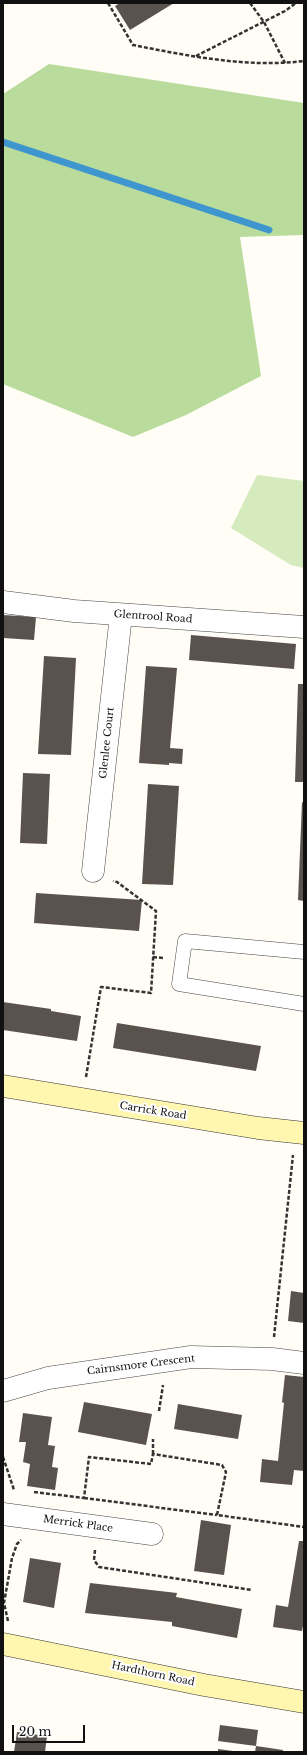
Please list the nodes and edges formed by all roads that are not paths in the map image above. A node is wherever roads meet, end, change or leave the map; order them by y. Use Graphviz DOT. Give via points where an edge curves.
graph roads {
  1 [pos="3,602"];
  2 [pos="121,615"];
  3 [pos="304,627"];
  4 [pos="93,871"];
  5 [pos="304,952"];
  6 [pos="304,1004"];
  7 [pos="3,1086"];
  8 [pos="300,1133"];
  9 [pos="304,1363"];
  10 [pos="3,1391"];
  11 [pos="3,1514"];
  12 [pos="152,1534"];
  13 [pos="3,1644"];
  14 [pos="304,1702"];
  1 -- 2 [label="street, Glentrool Road"];
  2 -- 3 [label="street, Glentrool Road"];
  2 -- 4 [label="street, Glenlee Court"];
  5 -- 6 [label="lane" via="185,941 178,984"];
  7 -- 8 [label="street, Carrick Road"];
  9 -- 10 [label="street, Cairnsmore Crescent" via="272,1359 191,1357 48,1378"];
  11 -- 12 [label="street, Merrick Place"];
  13 -- 14 [label="street, Hardthorn Road" via="204,1685"];
}
